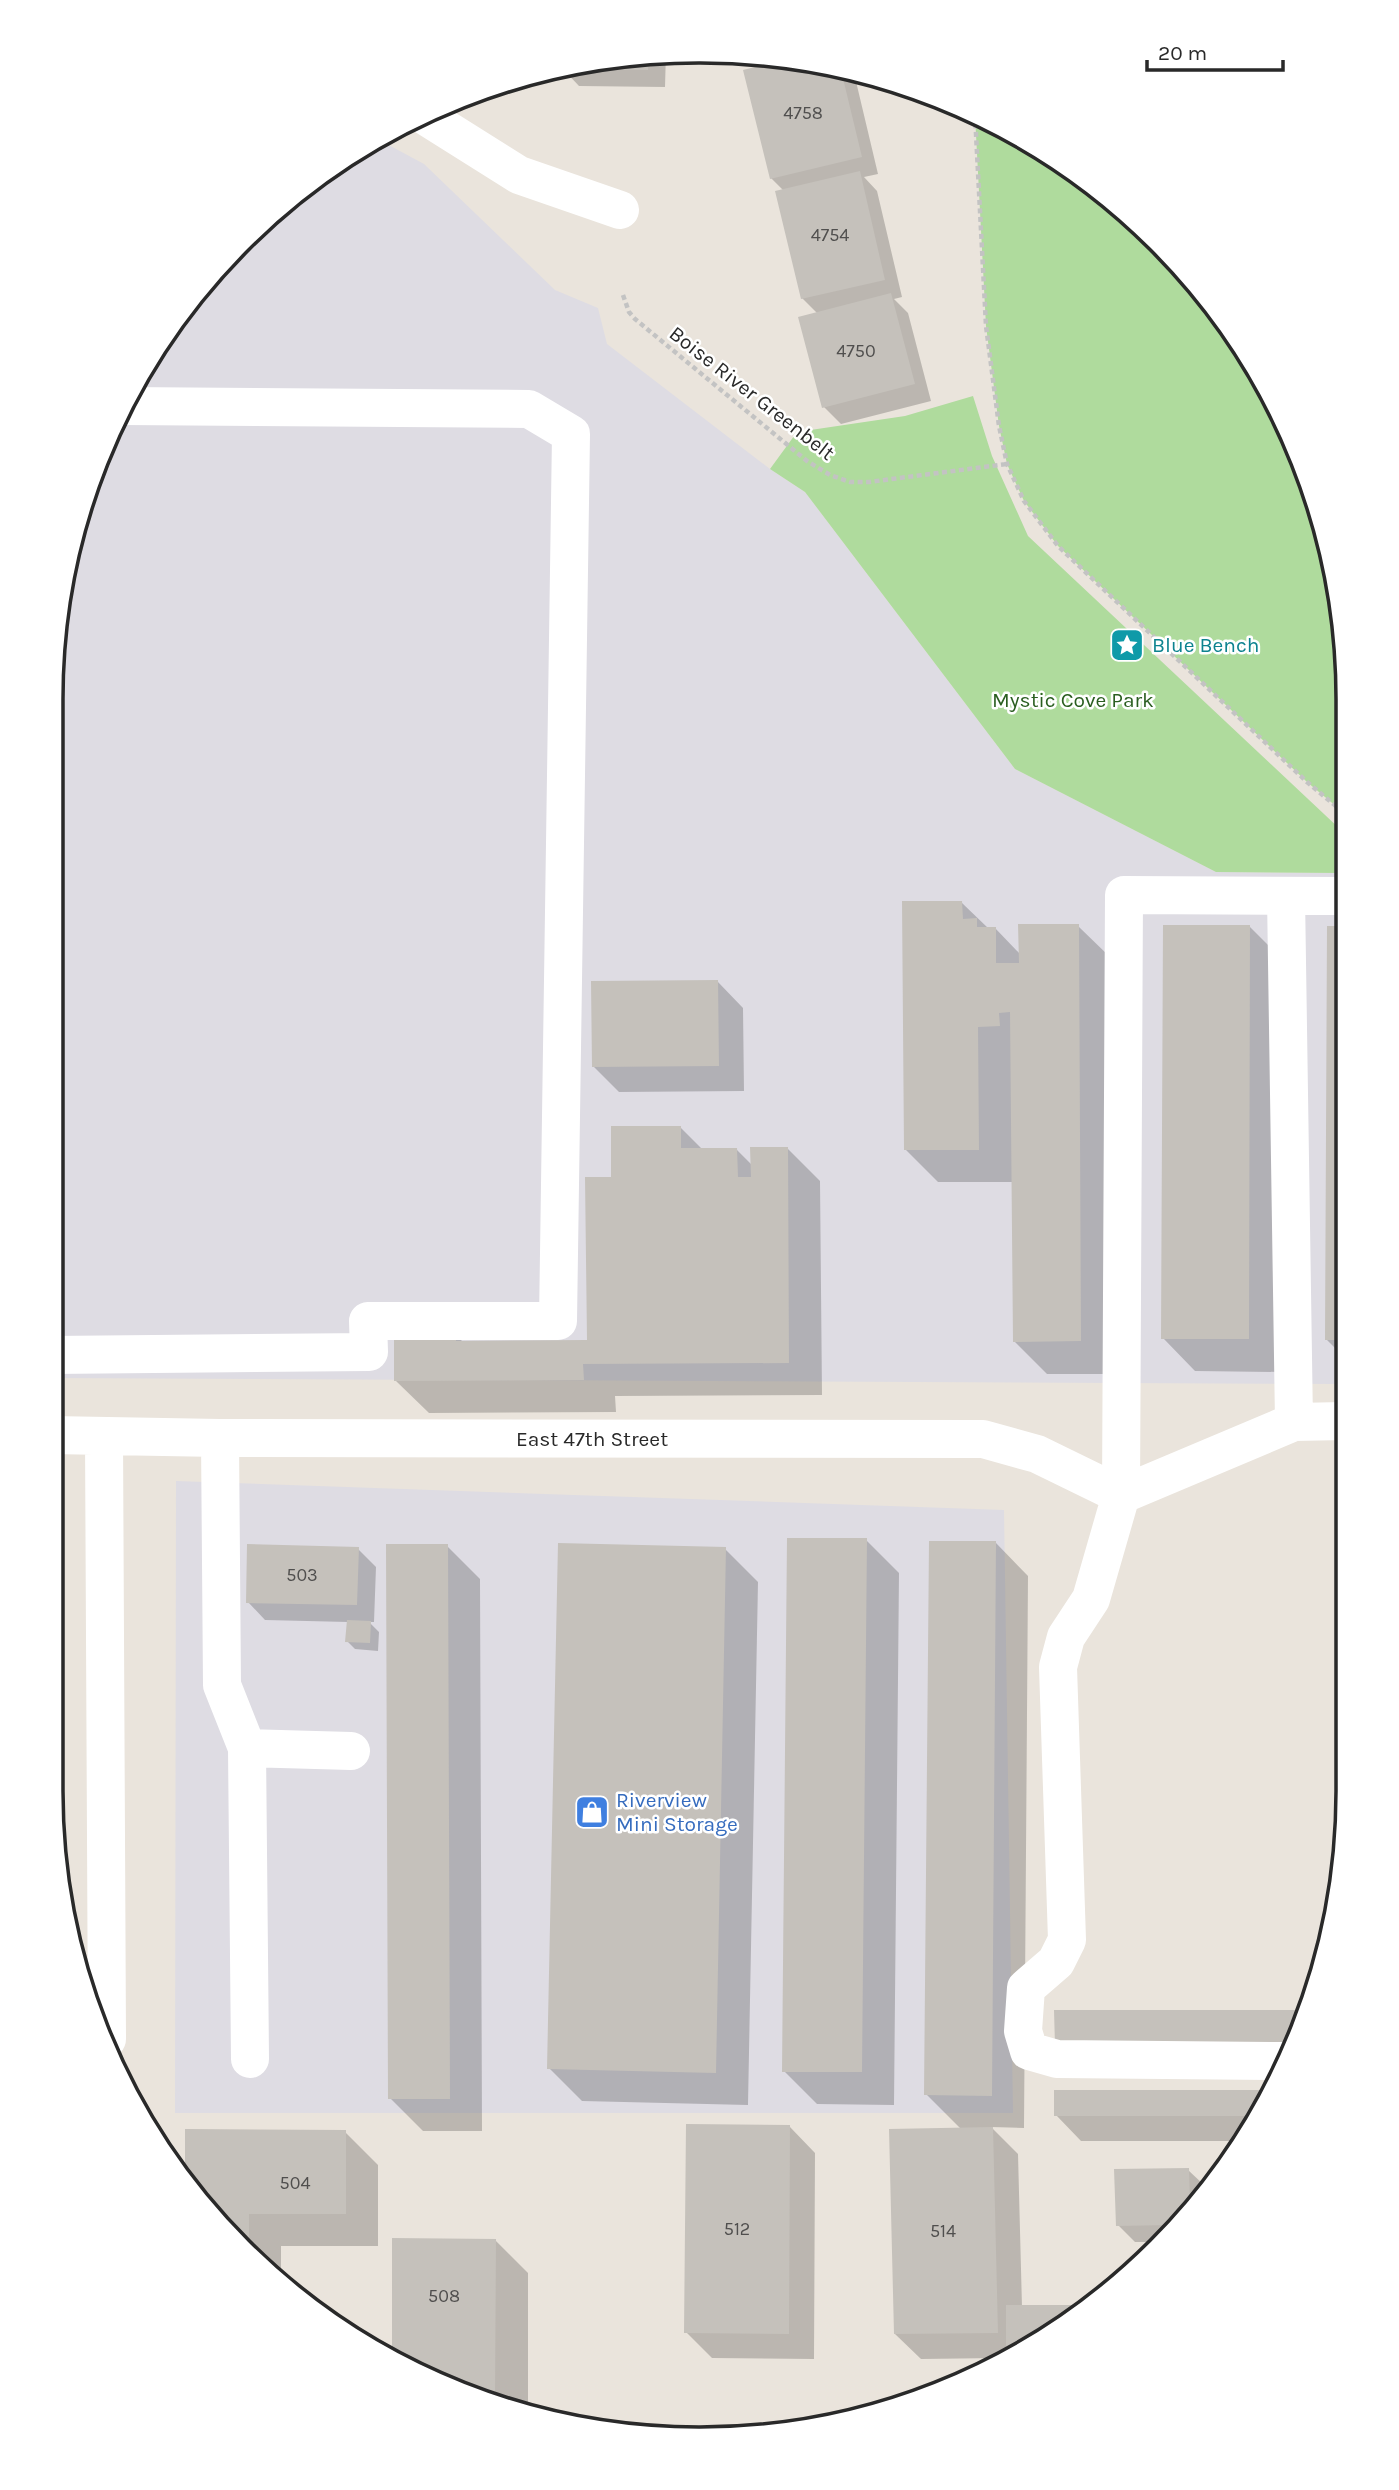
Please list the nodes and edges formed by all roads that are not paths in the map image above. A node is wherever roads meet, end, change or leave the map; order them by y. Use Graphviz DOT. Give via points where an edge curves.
graph roads {
  1 [pos="434,121"];
  2 [pos="620,210"];
  3 [pos="135,406"];
  4 [pos="1286,896"];
  5 [pos="1336,896"];
  6 [pos="63,1355"];
  7 [pos="1336,1421"];
  8 [pos="1294,1422"];
  9 [pos="63,1435"];
  10 [pos="104,1436"];
  11 [pos="220,1438"];
  12 [pos="1121,1495"];
  13 [pos="247,1748"];
  14 [pos="351,1751"];
  15 [pos="107,2023"];
  16 [pos="250,2059"];
  17 [pos="1275,2061"];
  1 -- 2 [label="street" via="519,175"];
  3 -- 6 [label="street" via="528,409 570,434 558,1321 368,1321 369,1352"];
  4 -- 5 [label="street"];
  4 -- 8 [label="street"];
  4 -- 12 [label="street" via="1124,895"];
  7 -- 8 [label="street"];
  8 -- 12 [label="street"];
  9 -- 10 [label="street, East 47th Street"];
  10 -- 11 [label="street, East 47th Street"];
  10 -- 15 [label="street"];
  11 -- 12 [label="street, East 47th Street" via="983,1439 1037,1454"];
  11 -- 13 [label="street" via="222,1685"];
  12 -- 17 [label="street" via="1091,1599 1066,1637 1058,1667 1067,1940 1056,1962 1026,1988 1023,2031 1029,2051 1057,2059"];
  13 -- 14 [label="street"];
  13 -- 16 [label="street"];
}
